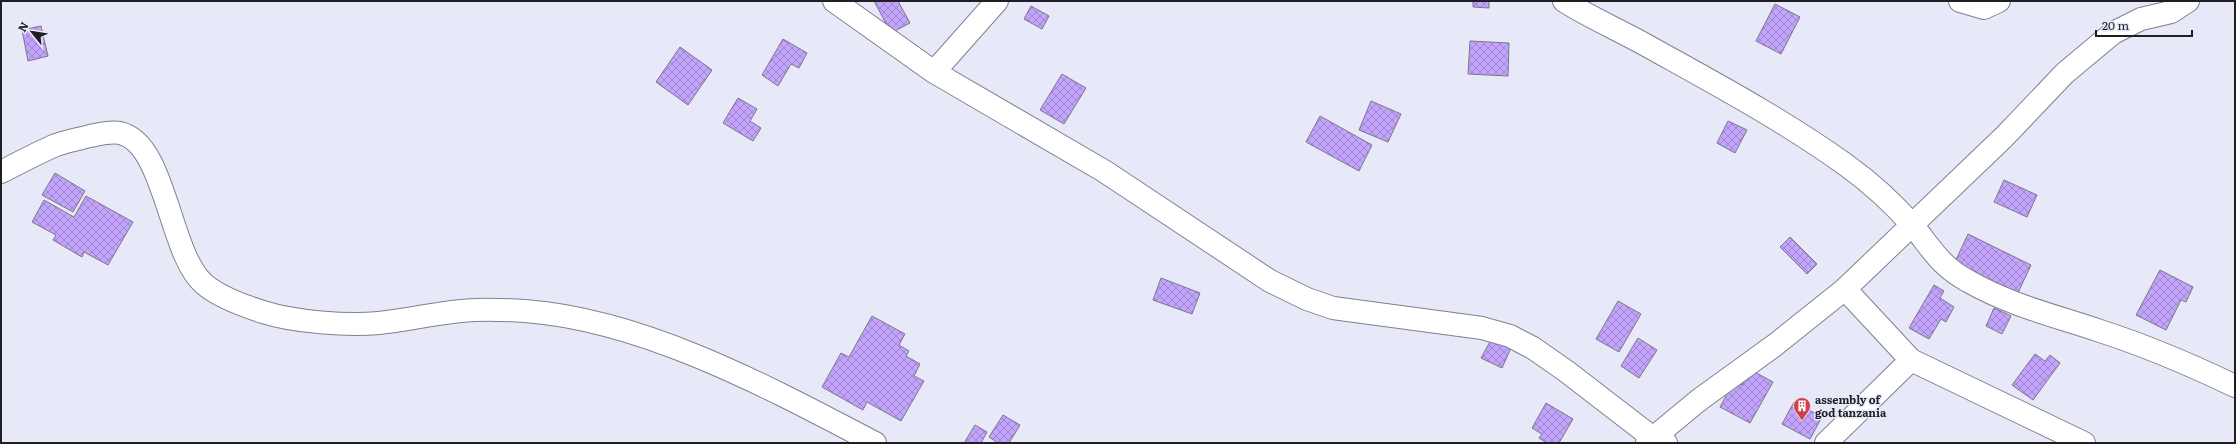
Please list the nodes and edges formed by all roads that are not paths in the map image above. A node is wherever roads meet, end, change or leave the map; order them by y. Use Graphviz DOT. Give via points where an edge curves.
graph roads {
  1 [pos="834,1"];
  2 [pos="997,1"];
  3 [pos="1564,1"];
  4 [pos="1960,1"];
  5 [pos="1999,1"];
  6 [pos="2188,1"];
  7 [pos="934,72"];
  8 [pos="1,172"];
  9 [pos="1913,226"];
  10 [pos="1845,289"];
  11 [pos="1911,360"];
  12 [pos="2235,386"];
  13 [pos="1655,441"];
  14 [pos="875,443"];
  15 [pos="1826,443"];
  16 [pos="2084,443"];
  1 -- 7 [label="street"];
  2 -- 7 [label="street"];
  3 -- 9 [label="street" via="1763,111 1825,150 1873,184"];
  4 -- 5 [label="street" via="1984,8"];
  6 -- 9 [label="street" via="2171,12 2141,19 2113,33 2065,73"];
  7 -- 13 [label="street" via="1104,171 1270,281 1333,308 1482,328 1510,336 1566,371"];
  8 -- 14 [label="street" via="58,144 109,132 120,133 140,143 155,173 191,268 203,283 221,295 263,312 302,321 376,324 474,310 526,311 581,319 655,340 783,394"];
  9 -- 10 [label="street"];
  9 -- 12 [label="street" via="1936,257 1953,272 2003,299 2168,354"];
  10 -- 11 [label="street"];
  10 -- 13 [label="street" via="1775,345 1699,400"];
  11 -- 15 [label="street"];
  11 -- 16 [label="street"];
}
